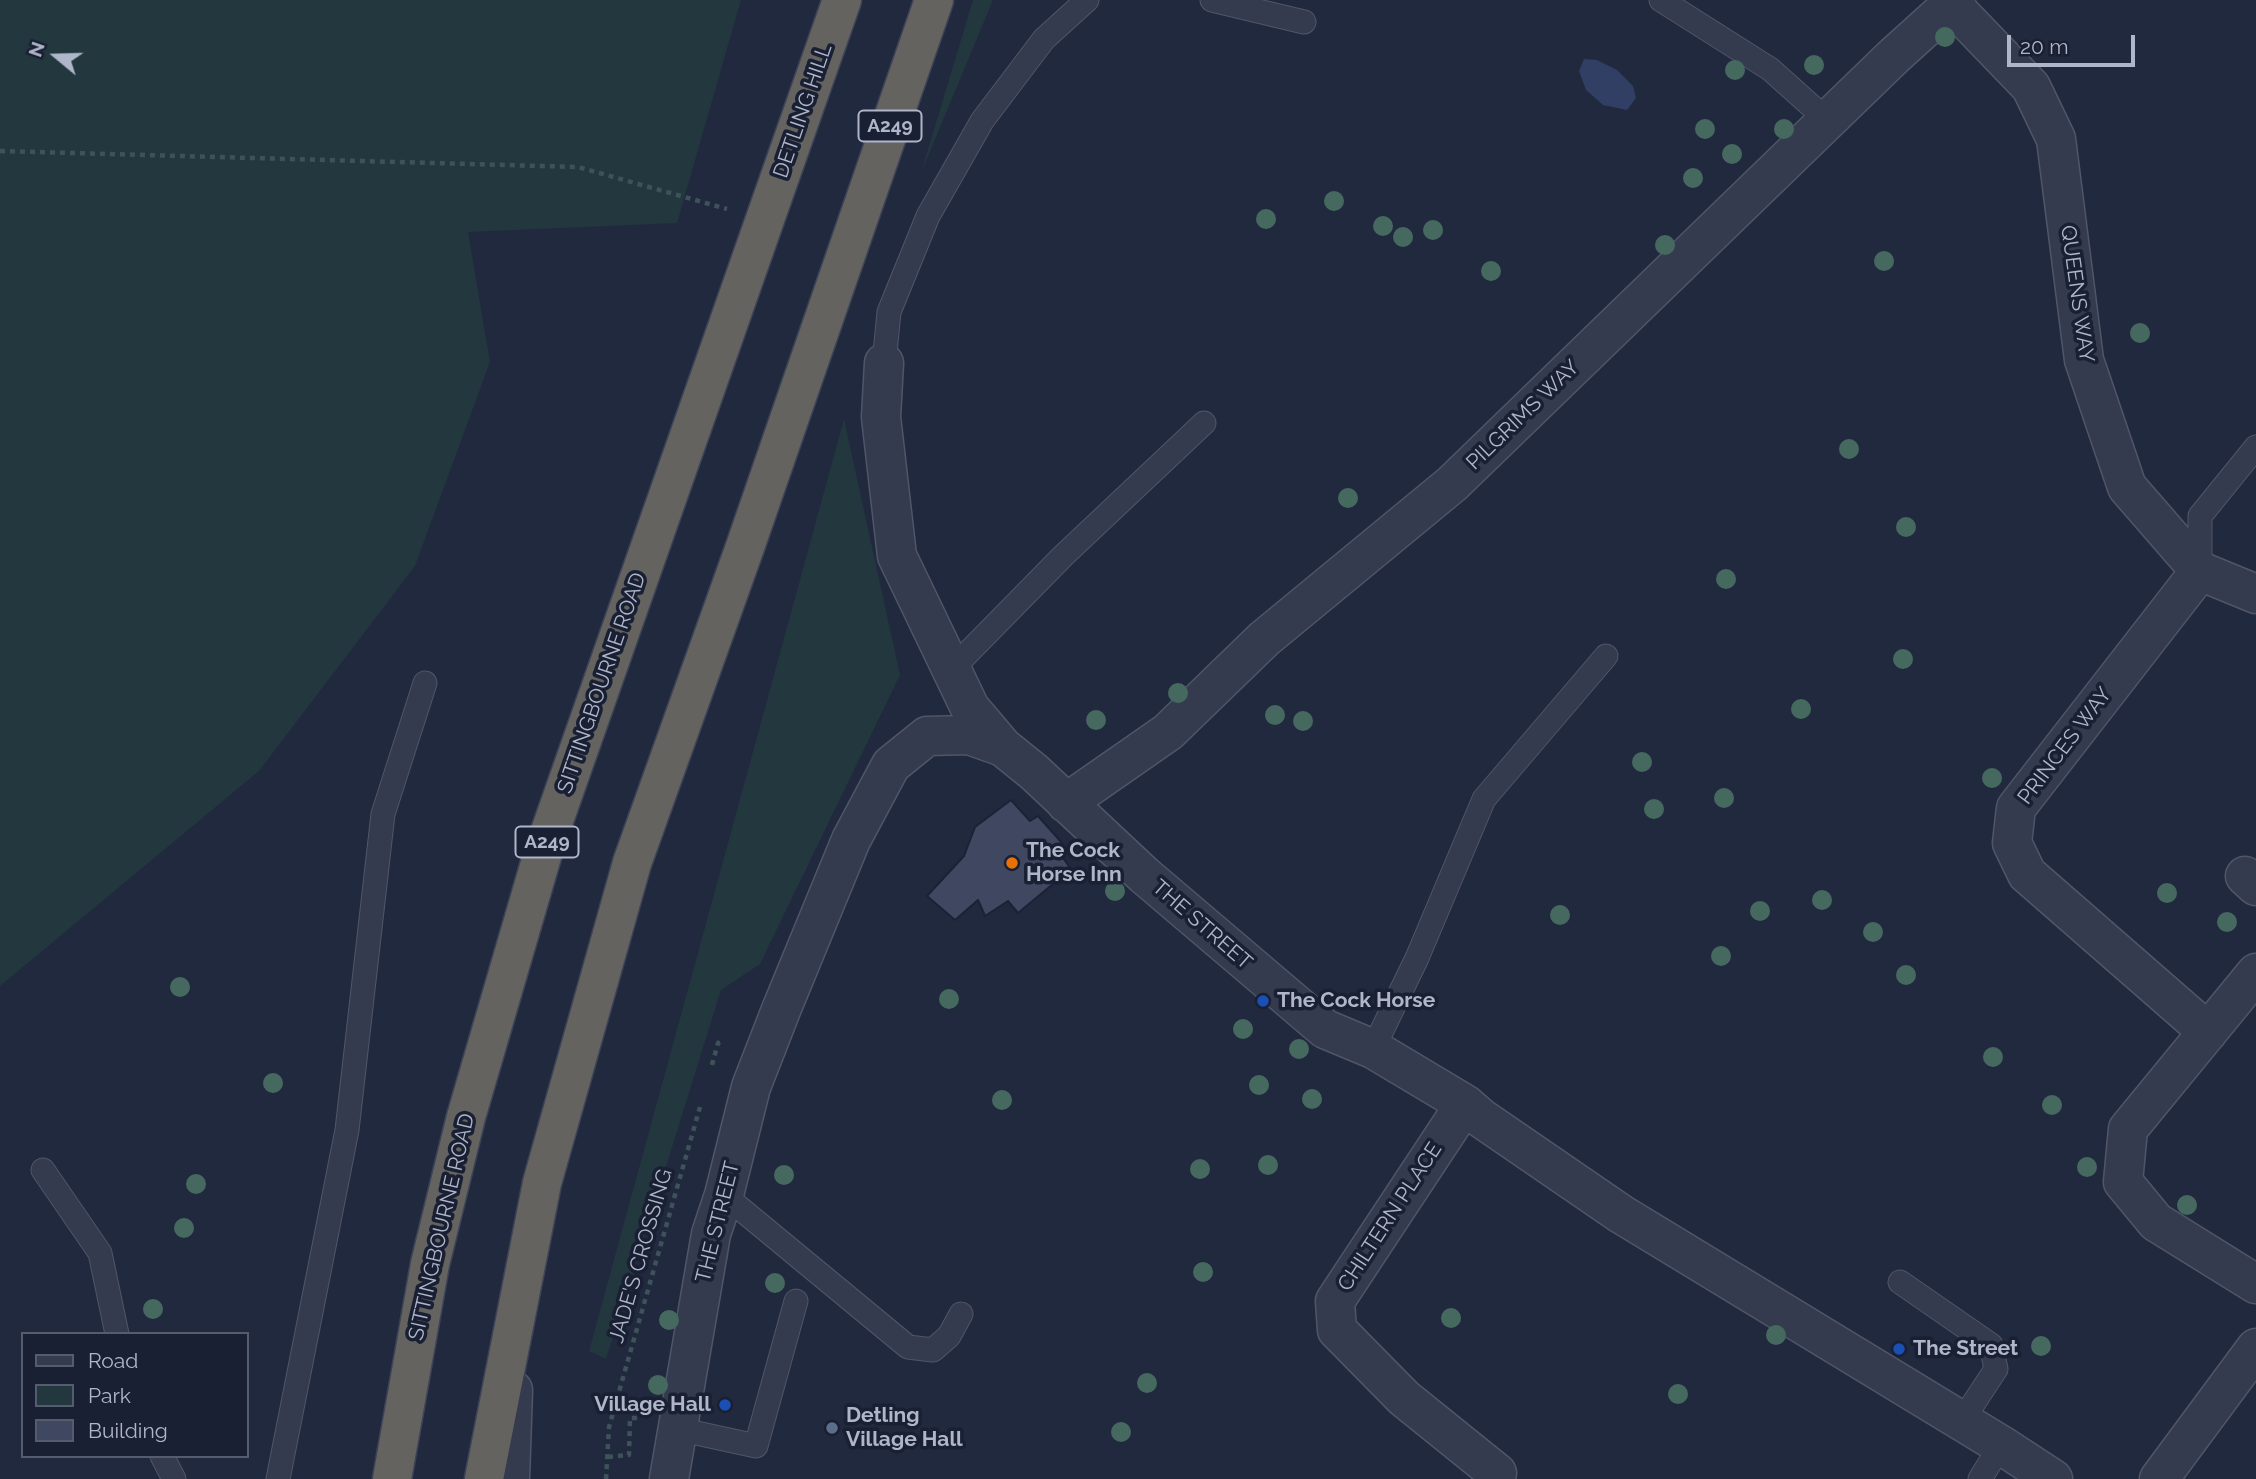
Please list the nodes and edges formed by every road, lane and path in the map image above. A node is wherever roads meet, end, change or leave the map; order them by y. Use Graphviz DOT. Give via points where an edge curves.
graph roads {
  1 [pos="842,0"];
  2 [pos="934,0"];
  3 [pos="1087,0"];
  4 [pos="1212,0"];
  5 [pos="1661,0"];
  6 [pos="1953,2"];
  7 [pos="1304,22"];
  8 [pos="1827,120"];
  9 [pos="0,151"];
  10 [pos="764,223"];
  11 [pos="884,363"];
  12 [pos="1204,423"];
  13 [pos="2256,447"];
  14 [pos="2200,571"];
  15 [pos="2256,594"];
  16 [pos="1606,656"];
  17 [pos="952,668"];
  18 [pos="425,683"];
  19 [pos="1003,747"];
  20 [pos="1066,803"];
  21 [pos="2256,973"];
  22 [pos="2208,1032"];
  23 [pos="718,1043"];
  24 [pos="1373,1049"];
  25 [pos="710,1070"];
  26 [pos="703,1096"];
  27 [pos="1465,1104"];
  28 [pos="43,1170"];
  29 [pos="724,1195"];
  30 [pos="1900,1282"];
  31 [pos="2256,1284"];
  32 [pos="796,1301"];
  33 [pos="516,1314"];
  34 [pos="961,1314"];
  35 [pos="117,1332"];
  36 [pos="2256,1348"];
  37 [pos="1962,1421"];
  38 [pos="678,1429"];
  39 [pos="2001,1445"];
  40 [pos="629,1455"];
  41 [pos="608,1457"];
  42 [pos="163,1458"];
  43 [pos="1497,1474"];
  44 [pos="174,1479"];
  45 [pos="278,1479"];
  46 [pos="392,1479"];
  47 [pos="484,1479"];
  48 [pos="510,1479"];
  49 [pos="606,1479"];
  50 [pos="669,1479"];
  51 [pos="1980,1479"];
  52 [pos="2053,1479"];
  53 [pos="2159,1479"];
  1 -- 10 [label="highway, DETLING HILL / A249"];
  2 -- 33 [label="highway, A249" via="632,863 542,1183"];
  3 -- 11 [label="lane" via="1044,38 982,121 928,216 889,312"];
  4 -- 7 [label="lane"];
  5 -- 8 [label="lane" via="1770,69"];
  6 -- 8 [label="street, PILGRIMS WAY"];
  6 -- 14 [label="street, QUEENS WAY" via="2031,87 2056,139 2084,360 2127,487"];
  8 -- 20 [label="street, PILGRIMS WAY" via="1452,484 1264,639 1168,732"];
  9 -- 10 [label="path" via="578,167"];
  10 -- 46 [label="highway, SITTINGBOURNE ROAD / A249" via="541,859 466,1117 433,1251"];
  11 -- 17 [label="street" via="881,417 897,556"];
  12 -- 17 [label="lane"];
  13 -- 14 [label="lane" via="2200,516"];
  14 -- 15 [label="street, QUEENS WAY"];
  14 -- 22 [label="street, PRINCES WAY" via="2016,808 2012,844 2027,874"];
  16 -- 24 [label="lane" via="1484,799"];
  17 -- 19 [label="street" via="970,708"];
  18 -- 45 [label="lane" via="383,814 348,1130"];
  19 -- 20 [label="street, THE STREET"];
  19 -- 29 [label="street, THE STREET" via="968,735 927,736 891,765 850,840 751,1087"];
  20 -- 24 [label="street, THE STREET" via="1325,1028"];
  21 -- 22 [label="street"];
  22 -- 31 [label="street" via="2128,1129 2123,1182 2156,1222"];
  23 -- 25 [label="path"];
  24 -- 27 [label="street, THE STREET"];
  26 -- 41 [label="path, JADE'S CROSSING" via="609,1427"];
  27 -- 37 [label="street, THE STREET" via="1621,1214"];
  27 -- 43 [label="street, CHILTERN PLACE" via="1335,1301 1336,1321 1337,1330 1404,1398"];
  28 -- 35 [label="lane" via="100,1253"];
  29 -- 34 [label="lane" via="908,1347 933,1350"];
  29 -- 38 [label="street, THE STREET" via="710,1234"];
  30 -- 37 [label="lane" via="1991,1345 1996,1368"];
  32 -- 38 [label="lane" via="756,1446"];
  33 -- 47 [label="highway, A249"];
  33 -- 48 [label="street"];
  36 -- 53 [label="street"];
  37 -- 39 [label="street, THE STREET"];
  38 -- 50 [label="street, THE STREET"];
  39 -- 51 [label="lane"];
  39 -- 52 [label="street, THE STREET"];
  40 -- 41 [label="path"];
  41 -- 49 [label="path, JADE'S CROSSING"];
  42 -- 44 [label="lane"];
}
